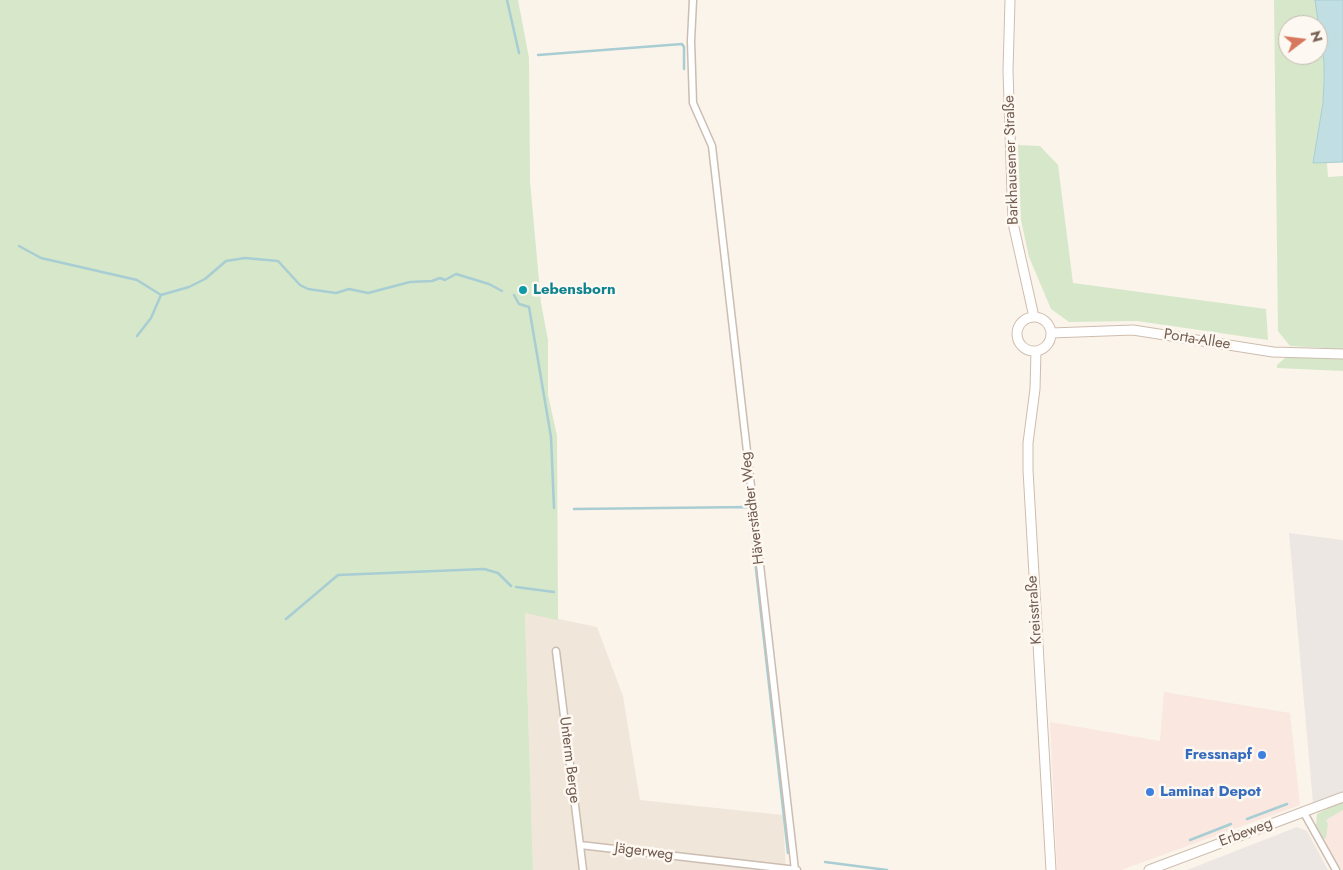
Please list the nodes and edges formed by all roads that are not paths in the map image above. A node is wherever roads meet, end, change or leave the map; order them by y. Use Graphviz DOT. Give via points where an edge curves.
graph roads {
  1 [pos="693,0"];
  2 [pos="1010,0"];
  3 [pos="1034,317"];
  4 [pos="1051,333"];
  5 [pos="1036,351"];
  6 [pos="1343,354"];
  7 [pos="556,651"];
  8 [pos="1343,797"];
  9 [pos="1304,812"];
  10 [pos="580,845"];
  11 [pos="583,870"];
  12 [pos="796,870"];
  13 [pos="1051,870"];
  14 [pos="1149,870"];
  15 [pos="1336,870"];
  1 -- 12 [label="street, Häverstädter Weg" via="693,103 712,146"];
  2 -- 3 [label="main road, Barkhausener Straße" via="1008,71 1013,223"];
  3 -- 4 [label="main road" via="1048,324"];
  3 -- 5 [label="main road" via="1020,325 1017,336 1022,346"];
  4 -- 5 [label="main road" via="1048,344"];
  4 -- 6 [label="main road, Porta-Allee" via="1133,330 1273,352"];
  5 -- 13 [label="main road, Kreisstraße" via="1028,470"];
  7 -- 10 [label="street, Unterm Berge"];
  8 -- 9 [label="main road, Erbeweg"];
  9 -- 14 [label="main road, Erbeweg"];
  9 -- 15 [label="street"];
  10 -- 11 [label="street, Unterm Berge"];
  10 -- 12 [label="street, Jägerweg"];
}
